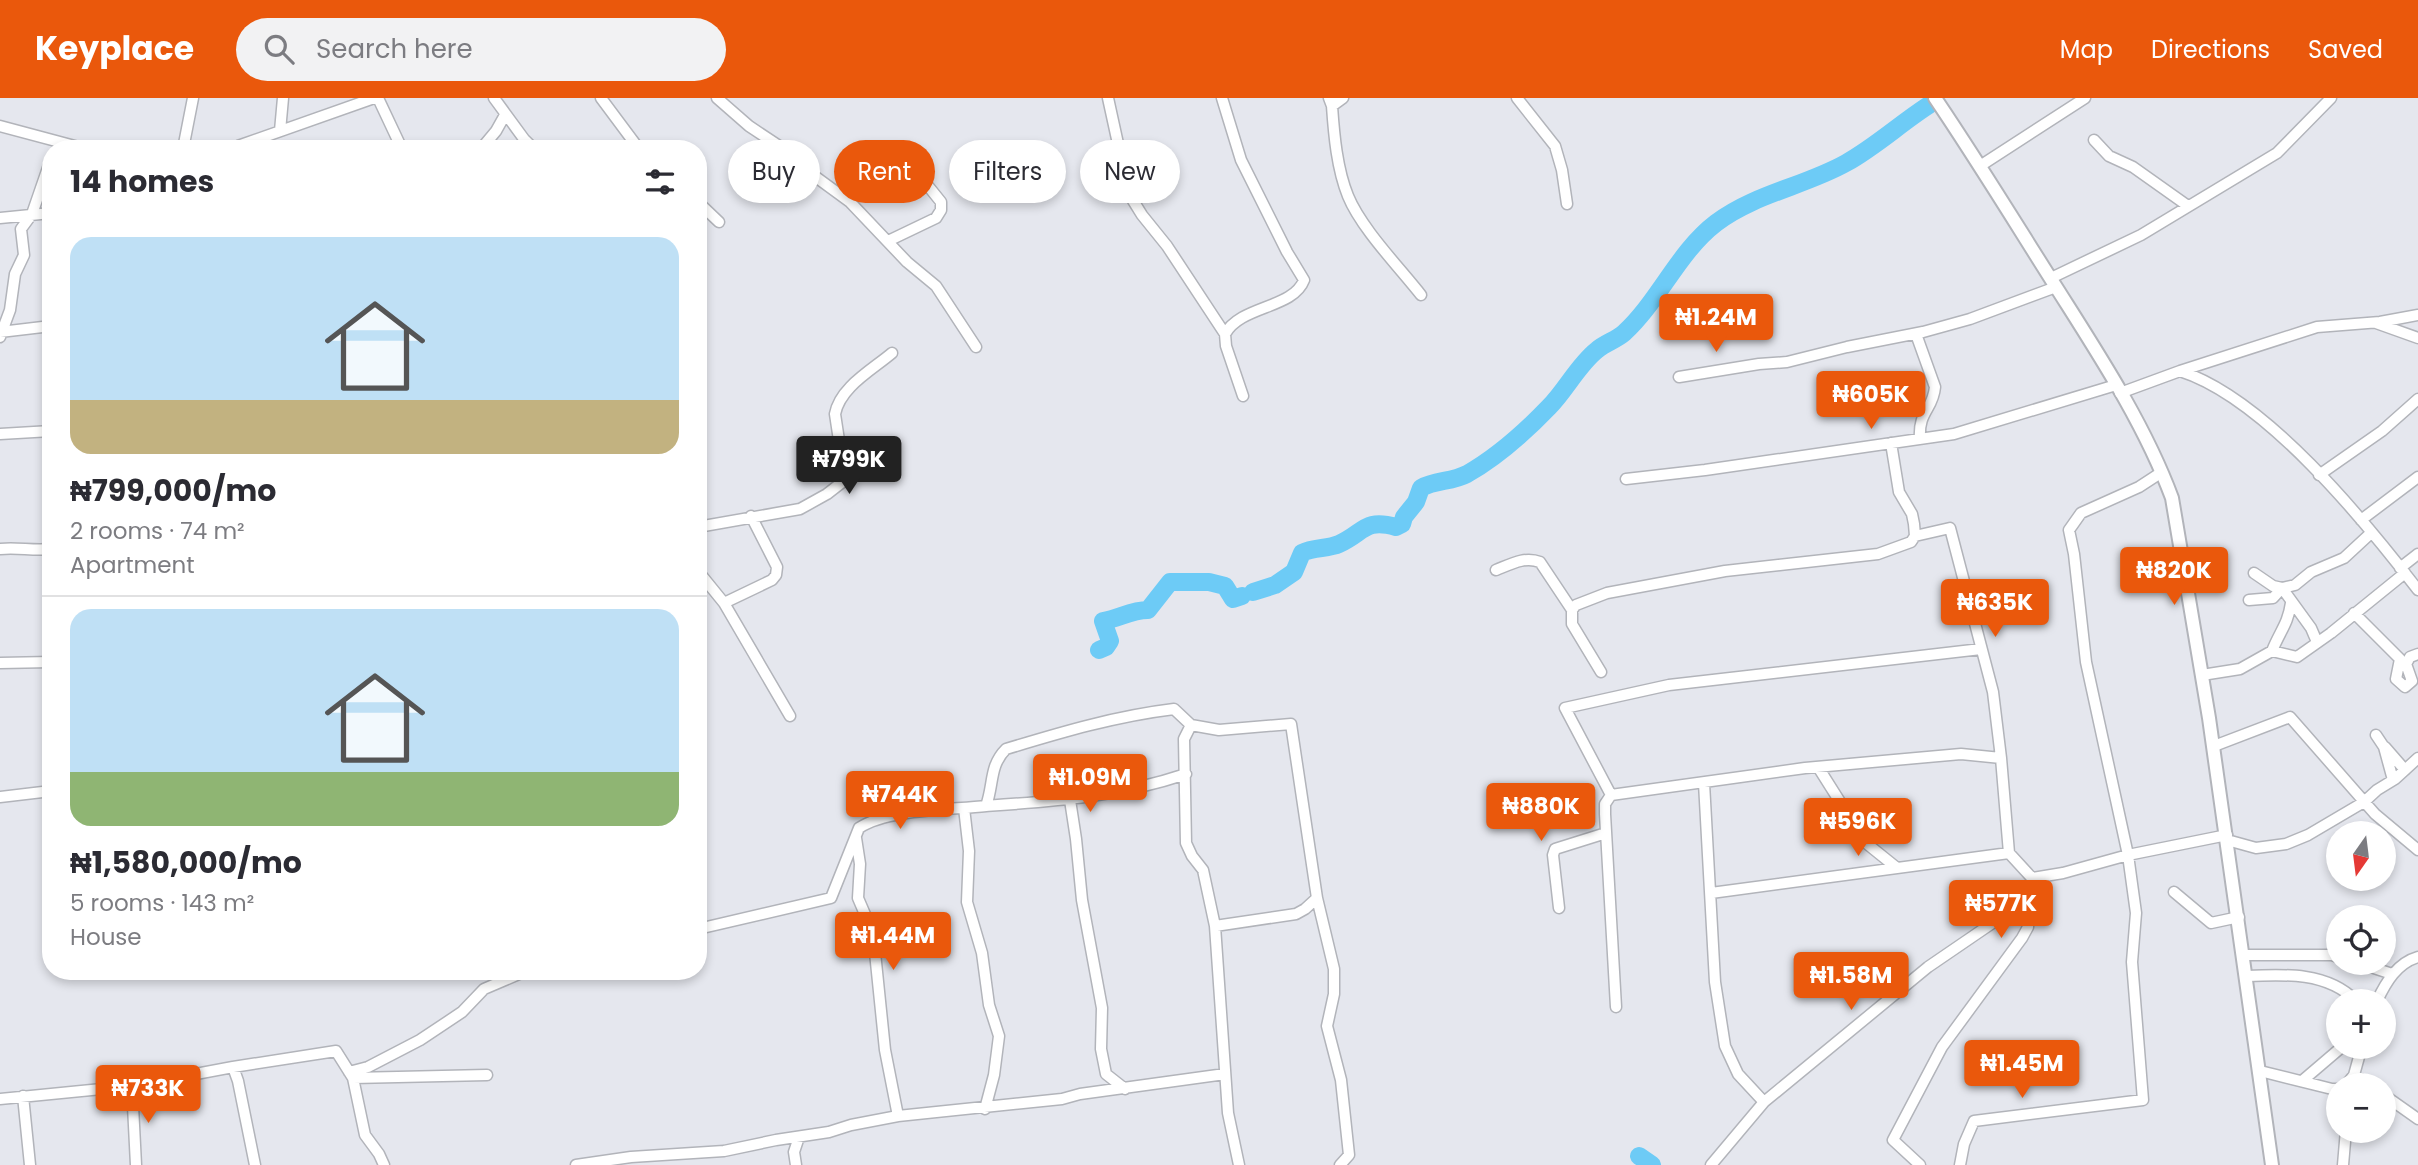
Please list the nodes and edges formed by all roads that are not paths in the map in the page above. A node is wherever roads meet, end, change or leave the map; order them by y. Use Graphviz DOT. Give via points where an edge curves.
graph roads {
  1 [pos="193,98"];
  2 [pos="283,98"];
  3 [pos="376,98"];
  4 [pos="494,98"];
  5 [pos="601,98"];
  6 [pos="717,98"];
  7 [pos="1108,98"];
  8 [pos="1222,98"];
  9 [pos="1343,98"];
  10 [pos="1517,98"];
  11 [pos="1935,98"];
  12 [pos="2085,98"];
  13 [pos="2331,98"];
  14 [pos="1330,102"];
  15 [pos="505,115"];
  16 [pos="0,125"];
  17 [pos="280,131"];
  18 [pos="42,140"];
  19 [pos="185,140"];
  20 [pos="256,140"];
  21 [pos="397,140"];
  22 [pos="488,140"];
  23 [pos="526,140"];
  24 [pos="632,140"];
  25 [pos="2094,140"];
  26 [pos="1980,166"];
  27 [pos="42,185"];
  28 [pos="935,195"];
  29 [pos="1567,204"];
  30 [pos="2188,206"];
  31 [pos="707,211"];
  32 [pos="42,213"];
  33 [pos="32,214"];
  34 [pos="0,218"];
  35 [pos="719,222"];
  36 [pos="888,241"];
  37 [pos="2053,282"];
  38 [pos="1421,295"];
  39 [pos="2418,315"];
  40 [pos="2375,323"];
  41 [pos="42,327"];
  42 [pos="1,334"];
  43 [pos="1225,334"];
  44 [pos="1916,334"];
  45 [pos="2418,338"];
  46 [pos="976,347"];
  47 [pos="892,353"];
  48 [pos="2180,371"];
  49 [pos="1679,377"];
  50 [pos="2118,389"];
  51 [pos="1243,396"];
  52 [pos="2418,399"];
  53 [pos="42,432"];
  54 [pos="0,434"];
  55 [pos="1920,439"];
  56 [pos="1891,443"];
  57 [pos="2162,472"];
  58 [pos="2319,475"];
  59 [pos="2418,477"];
  60 [pos="1626,478"];
  61 [pos="751,516"];
  62 [pos="2361,520"];
  63 [pos="707,525"];
  64 [pos="2371,533"];
  65 [pos="1915,536"];
  66 [pos="0,549"];
  67 [pos="42,549"];
  68 [pos="2418,554"];
  69 [pos="1496,570"];
  70 [pos="2403,570"];
  71 [pos="2254,573"];
  72 [pos="707,582"];
  73 [pos="2282,588"];
  74 [pos="2418,590"];
  75 [pos="2249,600"];
  76 [pos="724,603"];
  77 [pos="2291,603"];
  78 [pos="1572,610"];
  79 [pos="2354,613"];
  80 [pos="2317,642"];
  81 [pos="1981,649"];
  82 [pos="2272,650"];
  83 [pos="2418,654"];
  84 [pos="1,660"];
  85 [pos="42,662"];
  86 [pos="1601,672"];
  87 [pos="2202,675"];
  88 [pos="790,716"];
  89 [pos="1191,725"];
  90 [pos="2376,735"];
  91 [pos="2214,746"];
  92 [pos="2384,747"];
  93 [pos="2001,758"];
  94 [pos="2418,758"];
  95 [pos="1818,767"];
  96 [pos="2405,770"];
  97 [pos="1186,774"];
  98 [pos="2393,780"];
  99 [pos="1704,783"];
  100 [pos="42,792"];
  101 [pos="1611,795"];
  102 [pos="0,797"];
  103 [pos="1070,800"];
  104 [pos="2364,802"];
  105 [pos="986,806"];
  106 [pos="964,808"];
  107 [pos="1606,833"];
  108 [pos="856,836"];
  109 [pos="2227,838"];
  110 [pos="2418,850"];
  111 [pos="2009,853"];
  112 [pos="2128,855"];
  113 [pos="1897,868"];
  114 [pos="2032,878"];
  115 [pos="2174,892"];
  116 [pos="1712,893"];
  117 [pos="1317,898"];
  118 [pos="2029,898"];
  119 [pos="1559,908"];
  120 [pos="2239,918"];
  121 [pos="1215,926"];
  122 [pos="707,927"];
  123 [pos="2326,955"];
  124 [pos="2244,956"];
  125 [pos="2418,957"];
  126 [pos="2396,971"];
  127 [pos="2247,976"];
  128 [pos="505,980"];
  129 [pos="2340,989"];
  130 [pos="1616,1007"];
  131 [pos="2328,1059"];
  132 [pos="233,1067"];
  133 [pos="2260,1071"];
  134 [pos="1106,1074"];
  135 [pos="1225,1074"];
  136 [pos="351,1075"];
  137 [pos="487,1075"];
  138 [pos="2302,1081"];
  139 [pos="132,1086"];
  140 [pos="2326,1086"];
  141 [pos="1125,1089"];
  142 [pos="1095,1092"];
  143 [pos="23,1096"];
  144 [pos="0,1098"];
  145 [pos="1765,1102"];
  146 [pos="2396,1103"];
  147 [pos="985,1109"];
  148 [pos="898,1116"];
  149 [pos="2418,1119"];
  150 [pos="799,1137"];
  151 [pos="776,1139"];
  152 [pos="2345,1143"];
  153 [pos="794,1152"];
  154 [pos="30,1165"];
  155 [pos="136,1165"];
  156 [pos="255,1165"];
  157 [pos="384,1165"];
  158 [pos="576,1165"];
  159 [pos="796,1165"];
  160 [pos="1239,1165"];
  161 [pos="1340,1165"];
  162 [pos="1711,1165"];
  163 [pos="1920,1165"];
  164 [pos="1960,1165"];
  165 [pos="2272,1165"];
  166 [pos="2343,1165"];
  1 -- 19 [label="street"];
  2 -- 17 [label="street"];
  3 -- 17 [label="street"];
  3 -- 21 [label="street"];
  4 -- 15 [label="street"];
  5 -- 24 [label="street"];
  6 -- 36 [label="street" via="850,202"];
  7 -- 43 [label="street" via="1129,194"];
  8 -- 43 [label="street" via="1241,160 1304,280 1292,295 1239,318"];
  9 -- 14 [label="street"];
  10 -- 29 [label="street" via="1556,146"];
  11 -- 26 [label="street"];
  12 -- 26 [label="street"];
  13 -- 30 [label="street" via="2277,153"];
  14 -- 38 [label="street" via="1348,196"];
  15 -- 22 [label="street"];
  15 -- 23 [label="street"];
  16 -- 18 [label="street"];
  17 -- 20 [label="street"];
  25 -- 30 [label="street" via="2109,156 2133,167"];
  26 -- 37 [label="street"];
  27 -- 33 [label="street"];
  28 -- 36 [label="street" via="941,202 936,218"];
  30 -- 37 [label="street"];
  31 -- 35 [label="street"];
  32 -- 33 [label="street"];
  33 -- 34 [label="street"];
  33 -- 42 [label="street" via="20,229 24,255"];
  36 -- 46 [label="street" via="936,286"];
  37 -- 44 [label="street" via="1970,320"];
  37 -- 50 [label="street"];
  39 -- 40 [label="street"];
  40 -- 45 [label="street"];
  40 -- 48 [label="street" via="2317,327"];
  41 -- 42 [label="street"];
  43 -- 51 [label="street"];
  44 -- 49 [label="street" via="1787,362"];
  44 -- 55 [label="street" via="1935,387 1921,419"];
  47 -- 61 [label="street" via="837,404 845,480 800,509"];
  48 -- 50 [label="street"];
  48 -- 58 [label="street" via="2200,377 2270,426"];
  50 -- 55 [label="street"];
  50 -- 57 [label="street"];
  52 -- 58 [label="street"];
  53 -- 54 [label="street"];
  55 -- 56 [label="street"];
  56 -- 60 [label="street"];
  56 -- 65 [label="street" via="1899,492 1912,514"];
  57 -- 87 [label="street" via="2178,525"];
  57 -- 112 [label="street" via="2081,513 2069,530 2085,662"];
  58 -- 62 [label="street"];
  59 -- 62 [label="street"];
  61 -- 63 [label="street"];
  61 -- 76 [label="street" via="776,575"];
  62 -- 64 [label="street"];
  64 -- 70 [label="street"];
  64 -- 73 [label="street" via="2344,558 2311,572 2295,586"];
  65 -- 78 [label="street" via="1901,547 1878,554 1726,571 1607,593"];
  65 -- 81 [label="street" via="1950,528"];
  66 -- 67 [label="street"];
  68 -- 70 [label="street"];
  69 -- 78 [label="street" via="1522,560 1540,562"];
  70 -- 74 [label="street"];
  70 -- 79 [label="street"];
  71 -- 73 [label="street"];
  72 -- 76 [label="street"];
  73 -- 75 [label="street" via="2273,598"];
  73 -- 77 [label="street"];
  76 -- 88 [label="street"];
  77 -- 80 [label="street"];
  77 -- 82 [label="street" via="2288,621"];
  78 -- 86 [label="street" via="1572,624"];
  79 -- 80 [label="street"];
  79 -- 83 [label="street" via="2400,659 2396,680 2404,687 2412,681 2406,664"];
  80 -- 82 [label="street" via="2297,657"];
  81 -- 93 [label="street" via="1993,692"];
  81 -- 101 [label="street" via="1669,685 1565,708"];
  82 -- 87 [label="street" via="2241,669"];
  84 -- 85 [label="street"];
  87 -- 91 [label="street"];
  89 -- 97 [label="street" via="1184,739"];
  89 -- 105 [label="street" via="1174,709 1162,710 1110,718 1006,748 995,759"];
  89 -- 117 [label="street" via="1219,730 1292,724"];
  90 -- 92 [label="street"];
  91 -- 104 [label="street" via="2290,717"];
  91 -- 109 [label="street"];
  92 -- 96 [label="street"];
  92 -- 98 [label="street"];
  93 -- 95 [label="street" via="1961,754"];
  93 -- 111 [label="street"];
  94 -- 96 [label="street"];
  95 -- 99 [label="street"];
  95 -- 113 [label="street" via="1866,844"];
  96 -- 98 [label="street"];
  97 -- 103 [label="street" via="1150,786"];
  97 -- 121 [label="street" via="1186,843 1203,870"];
  98 -- 104 [label="street"];
  99 -- 101 [label="street"];
  99 -- 116 [label="street"];
  100 -- 102 [label="street"];
  101 -- 107 [label="street" via="1605,804"];
  103 -- 105 [label="street"];
  103 -- 134 [label="street" via="1102,1008"];
  104 -- 109 [label="street" via="2286,844 2256,848"];
  104 -- 110 [label="street"];
  105 -- 106 [label="street"];
  106 -- 108 [label="street" via="874,821 859,828"];
  106 -- 147 [label="street" via="969,851 967,902 999,1036"];
  107 -- 119 [label="street" via="1555,849"];
  107 -- 130 [label="street"];
  108 -- 122 [label="street" via="831,898"];
  108 -- 148 [label="street" via="858,898 873,933 885,1049"];
  109 -- 112 [label="street"];
  109 -- 120 [label="street"];
  111 -- 113 [label="street"];
  111 -- 114 [label="street"];
  112 -- 114 [label="street"];
  112 -- 164 [label="street" via="2136,913 2132,961 2143,1100 1974,1121"];
  113 -- 116 [label="street"];
  114 -- 118 [label="street"];
  115 -- 120 [label="street" via="2211,923"];
  116 -- 145 [label="street" via="1716,982 1725,1046 1738,1074"];
  117 -- 121 [label="street" via="1296,914"];
  117 -- 161 [label="street" via="1334,969 1327,1026 1341,1080 1349,1155"];
  118 -- 145 [label="street" via="1928,967"];
  118 -- 163 [label="street" via="2028,927 2022,938 1942,1047 1893,1140"];
  120 -- 124 [label="street"];
  121 -- 135 [label="street"];
  123 -- 124 [label="street"];
  124 -- 127 [label="street"];
  125 -- 126 [label="street"];
  127 -- 129 [label="street" via="2313,977"];
  127 -- 133 [label="street"];
  128 -- 136 [label="street" via="484,989 462,1012 420,1040"];
  131 -- 138 [label="street"];
  132 -- 136 [label="street" via="336,1051"];
  132 -- 139 [label="street"];
  132 -- 156 [label="street"];
  133 -- 138 [label="street"];
  133 -- 165 [label="street"];
  134 -- 141 [label="street"];
  134 -- 142 [label="street"];
  135 -- 141 [label="street"];
  135 -- 160 [label="street"];
  136 -- 137 [label="street"];
  136 -- 157 [label="street" via="365,1135"];
  138 -- 140 [label="street"];
  139 -- 143 [label="street"];
  139 -- 155 [label="street"];
  141 -- 142 [label="street"];
  142 -- 147 [label="street"];
  143 -- 144 [label="street"];
  143 -- 154 [label="street"];
  145 -- 162 [label="street"];
  146 -- 149 [label="street"];
  147 -- 148 [label="street"];
  148 -- 150 [label="street"];
  150 -- 151 [label="street"];
  150 -- 153 [label="street"];
  151 -- 153 [label="street"];
  151 -- 158 [label="street" via="724,1151"];
  152 -- 166 [label="street"];
  153 -- 159 [label="street"];
}
